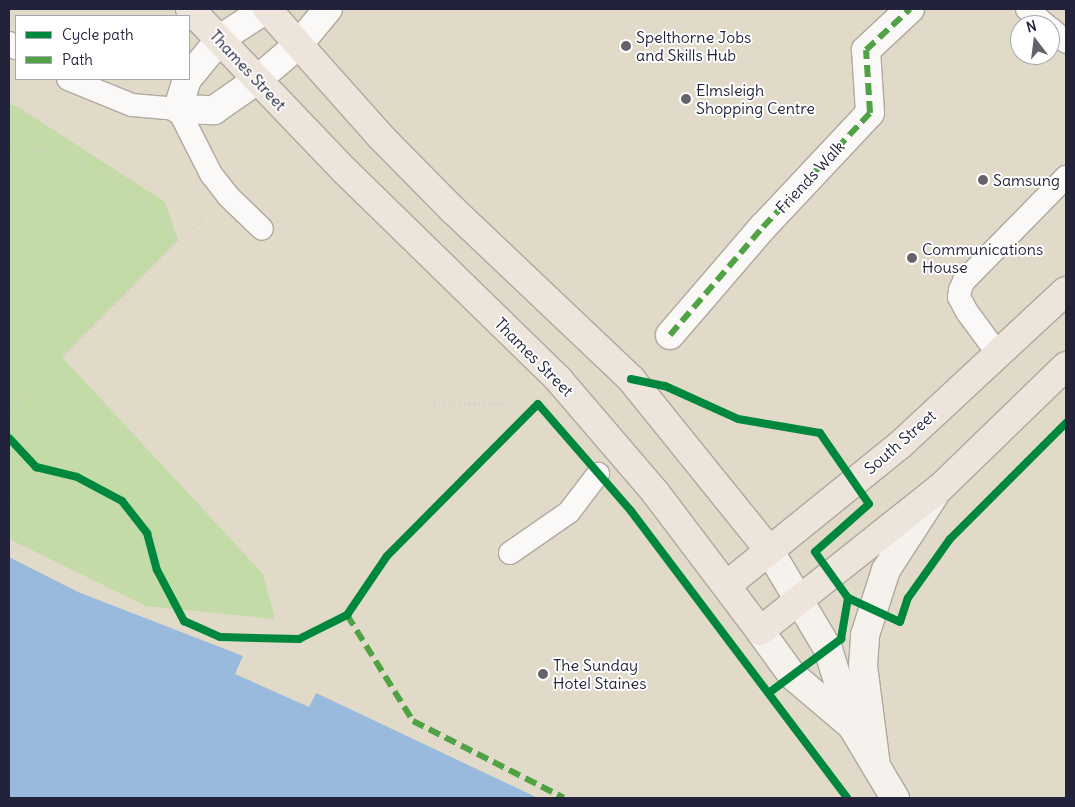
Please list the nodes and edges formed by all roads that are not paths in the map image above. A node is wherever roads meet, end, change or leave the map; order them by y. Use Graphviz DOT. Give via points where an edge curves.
graph roads {
  1 [pos="190,9"];
  2 [pos="266,9"];
  3 [pos="328,9"];
  4 [pos="910,9"];
  5 [pos="220,39"];
  6 [pos="298,45"];
  7 [pos="190,76"];
  8 [pos="70,80"];
  9 [pos="187,80"];
  10 [pos="257,80"];
  11 [pos="178,109"];
  12 [pos="1066,177"];
  13 [pos="262,229"];
  14 [pos="1066,291"];
  15 [pos="670,335"];
  16 [pos="998,354"];
  17 [pos="1066,366"];
  18 [pos="598,474"];
  19 [pos="940,488"];
  20 [pos="769,550"];
  21 [pos="510,553"];
  22 [pos="727,586"];
  23 [pos="800,602"];
  24 [pos="760,631"];
  25 [pos="852,726"];
  26 [pos="876,766"];
  27 [pos="895,798"];
  1 -- 5 [label="main road, Thames Street"];
  2 -- 5 [label="street"];
  2 -- 6 [label="main road, Thames Street"];
  3 -- 6 [label="street"];
  4 -- 15 [label="street, Friends Walk" via="866,50 870,113 763,227"];
  5 -- 7 [label="street"];
  5 -- 10 [label="main road, Thames Street"];
  6 -- 10 [label="street"];
  6 -- 20 [label="main road, Thames Street" via="452,209 632,379"];
  8 -- 11 [label="lane" via="132,105"];
  9 -- 11 [label="street"];
  10 -- 11 [label="street" via="214,110"];
  10 -- 22 [label="main road, Thames Street" via="350,176 559,380 629,459"];
  11 -- 13 [label="lane" via="211,174"];
  12 -- 16 [label="lane" via="964,281 960,290 959,297 967,312"];
  14 -- 16 [label="main road, South Street"];
  16 -- 20 [label="main road, South Street" via="900,445"];
  17 -- 19 [label="main road"];
  18 -- 21 [label="lane" via="569,512"];
  19 -- 23 [label="main road"];
  19 -- 26 [label="main road" via="886,570 865,634 864,666"];
  20 -- 22 [label="main road, South Street"];
  20 -- 23 [label="main road, Thames Street"];
  22 -- 24 [label="main road, Thames Street"];
  23 -- 24 [label="main road"];
  23 -- 25 [label="main road, Thames Street" via="828,649"];
  24 -- 25 [label="main road, Thames Street" via="792,675"];
  25 -- 26 [label="main road, Thames Street"];
  26 -- 27 [label="main road, Thames Street"];
}
